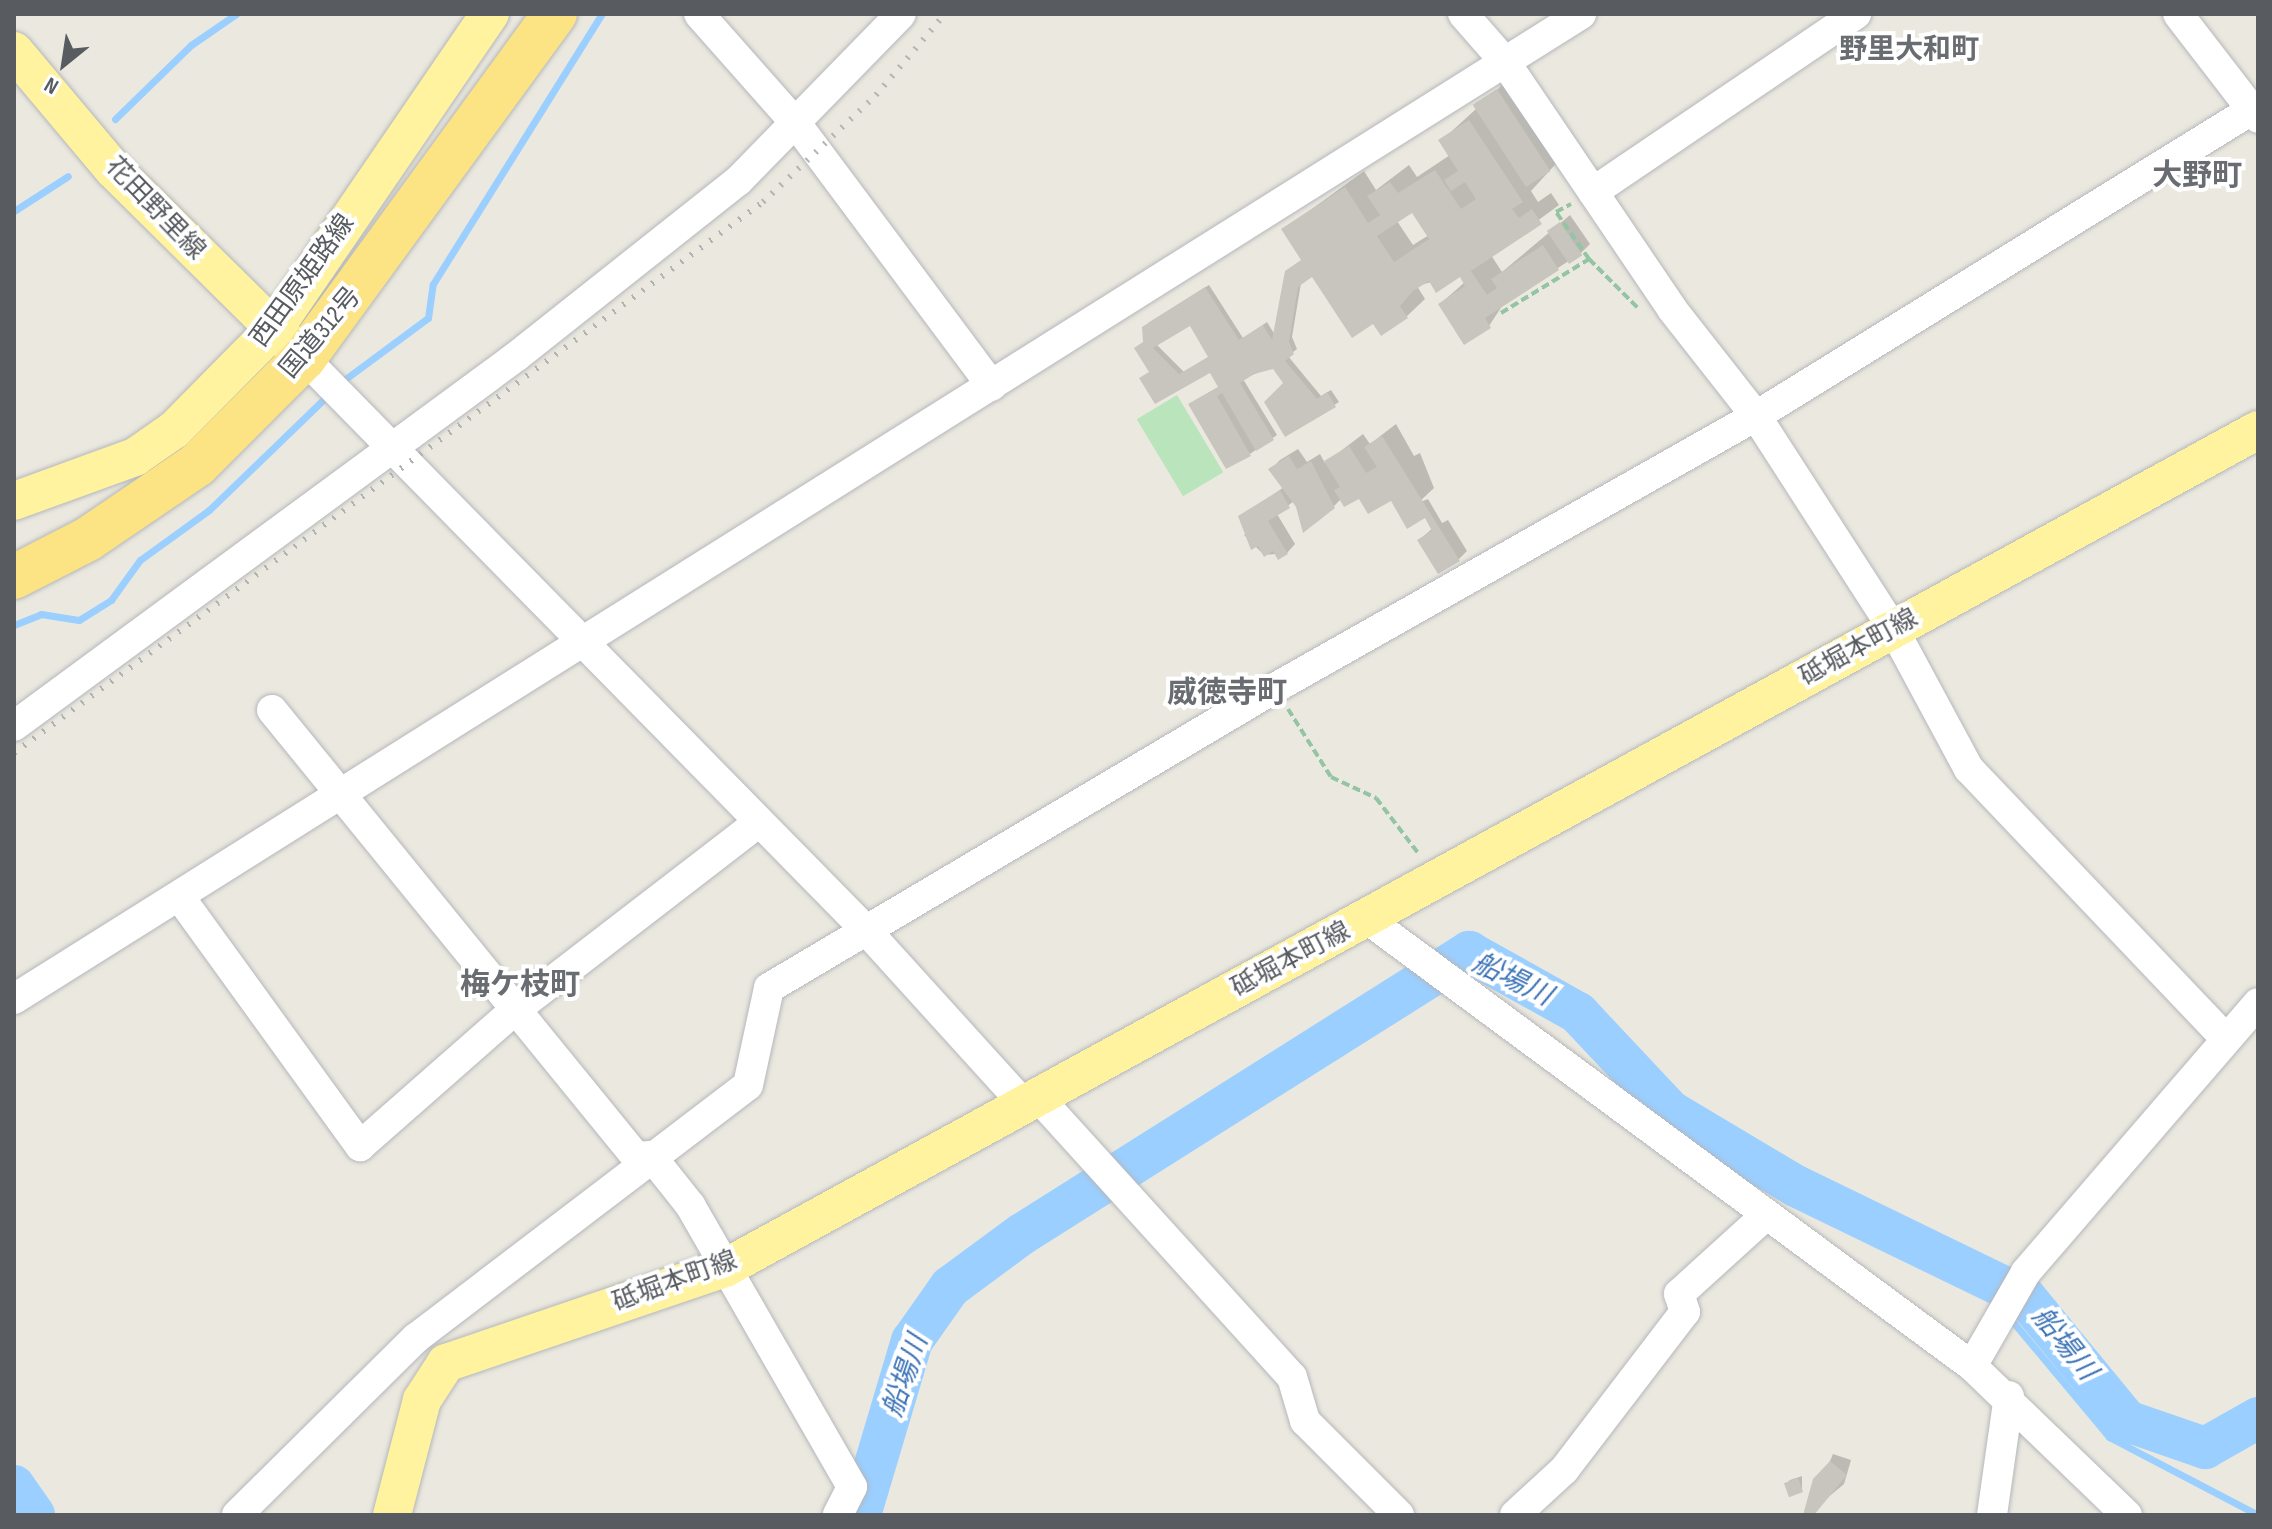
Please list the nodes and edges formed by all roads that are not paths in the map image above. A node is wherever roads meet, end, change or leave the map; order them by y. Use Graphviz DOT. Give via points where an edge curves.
graph roads {
  1 [pos="490,14"];
  2 [pos="555,14"];
  3 [pos="699,14"];
  4 [pos="901,14"];
  5 [pos="1463,14"];
  6 [pos="1581,14"];
  7 [pos="1856,14"];
  8 [pos="2178,14"];
  9 [pos="14,51"];
  10 [pos="1505,62"];
  11 [pos="2256,111"];
  12 [pos="798,126"];
  13 [pos="1593,192"];
  14 [pos="289,344"];
  15 [pos="992,386"];
  16 [pos="1756,416"];
  17 [pos="2258,430"];
  18 [pos="390,448"];
  19 [pos="14,501"];
  20 [pos="14,577"];
  21 [pos="1894,630"];
  22 [pos="580,645"];
  23 [pos="272,710"];
  24 [pos="14,726"];
  25 [pos="338,796"];
  26 [pos="758,823"];
  27 [pos="179,896"];
  28 [pos="1367,919"];
  29 [pos="865,929"];
  30 [pos="14,999"];
  31 [pos="2258,1003"];
  32 [pos="515,1010"];
  33 [pos="2224,1037"];
  34 [pos="1030,1099"];
  35 [pos="651,1156"];
  36 [pos="1764,1217"];
  37 [pos="725,1268"];
  38 [pos="416,1338"];
  39 [pos="1972,1366"];
  40 [pos="439,1371"];
  41 [pos="2009,1396"];
  42 [pos="237,1515"];
  43 [pos="392,1515"];
  44 [pos="838,1515"];
  45 [pos="1399,1515"];
  46 [pos="1515,1515"];
  47 [pos="1992,1515"];
  48 [pos="2127,1515"];
  1 -- 14 [label="main road, 西田原姫路線"];
  2 -- 14 [label="highway, 国道312号"];
  3 -- 12 [label="street"];
  4 -- 12 [label="street"];
  5 -- 10 [label="street"];
  6 -- 10 [label="street"];
  7 -- 13 [label="street"];
  8 -- 11 [label="street"];
  9 -- 14 [label="main road, 花田野里線" via="114,170"];
  10 -- 13 [label="street"];
  10 -- 15 [label="street"];
  11 -- 16 [label="street"];
  12 -- 15 [label="street"];
  12 -- 18 [label="street" via="517,356"];
  13 -- 16 [label="street"];
  14 -- 18 [label="street"];
  14 -- 19 [label="main road, 西田原姫路線" via="135,457"];
  14 -- 20 [label="highway, 国道312号" via="197,465 88,539"];
  15 -- 22 [label="street"];
  16 -- 21 [label="street"];
  16 -- 29 [label="street" via="1275,688"];
  17 -- 21 [label="main road, 砥堀本町線"];
  18 -- 22 [label="street"];
  18 -- 24 [label="street"];
  21 -- 28 [label="main road, 砥堀本町線"];
  21 -- 33 [label="street" via="1969,769"];
  22 -- 25 [label="street"];
  22 -- 26 [label="street"];
  23 -- 25 [label="street"];
  25 -- 27 [label="street"];
  25 -- 32 [label="street"];
  26 -- 29 [label="street"];
  26 -- 32 [label="street"];
  27 -- 30 [label="street"];
  27 -- 32 [label="street" via="360,1146"];
  28 -- 34 [label="main road, 砥堀本町線"];
  28 -- 36 [label="street"];
  29 -- 34 [label="street"];
  29 -- 35 [label="street" via="769,988 748,1085"];
  31 -- 33 [label="street"];
  32 -- 35 [label="street" via="636,1157"];
  33 -- 39 [label="street" via="2026,1272"];
  34 -- 37 [label="main road, 砥堀本町線"];
  34 -- 45 [label="street" via="1104,1171 1292,1377 1305,1421"];
  35 -- 37 [label="street"];
  35 -- 38 [label="street"];
  36 -- 39 [label="street"];
  36 -- 46 [label="street" via="1679,1294 1685,1312 1564,1470"];
  37 -- 40 [label="main road, 砥堀本町線" via="474,1348"];
  37 -- 44 [label="street" via="852,1487"];
  38 -- 40 [label="street"];
  38 -- 42 [label="street"];
  39 -- 41 [label="street"];
  40 -- 43 [label="main road, 砥堀本町線" via="422,1400"];
  41 -- 47 [label="street"];
  41 -- 48 [label="street"];
}
